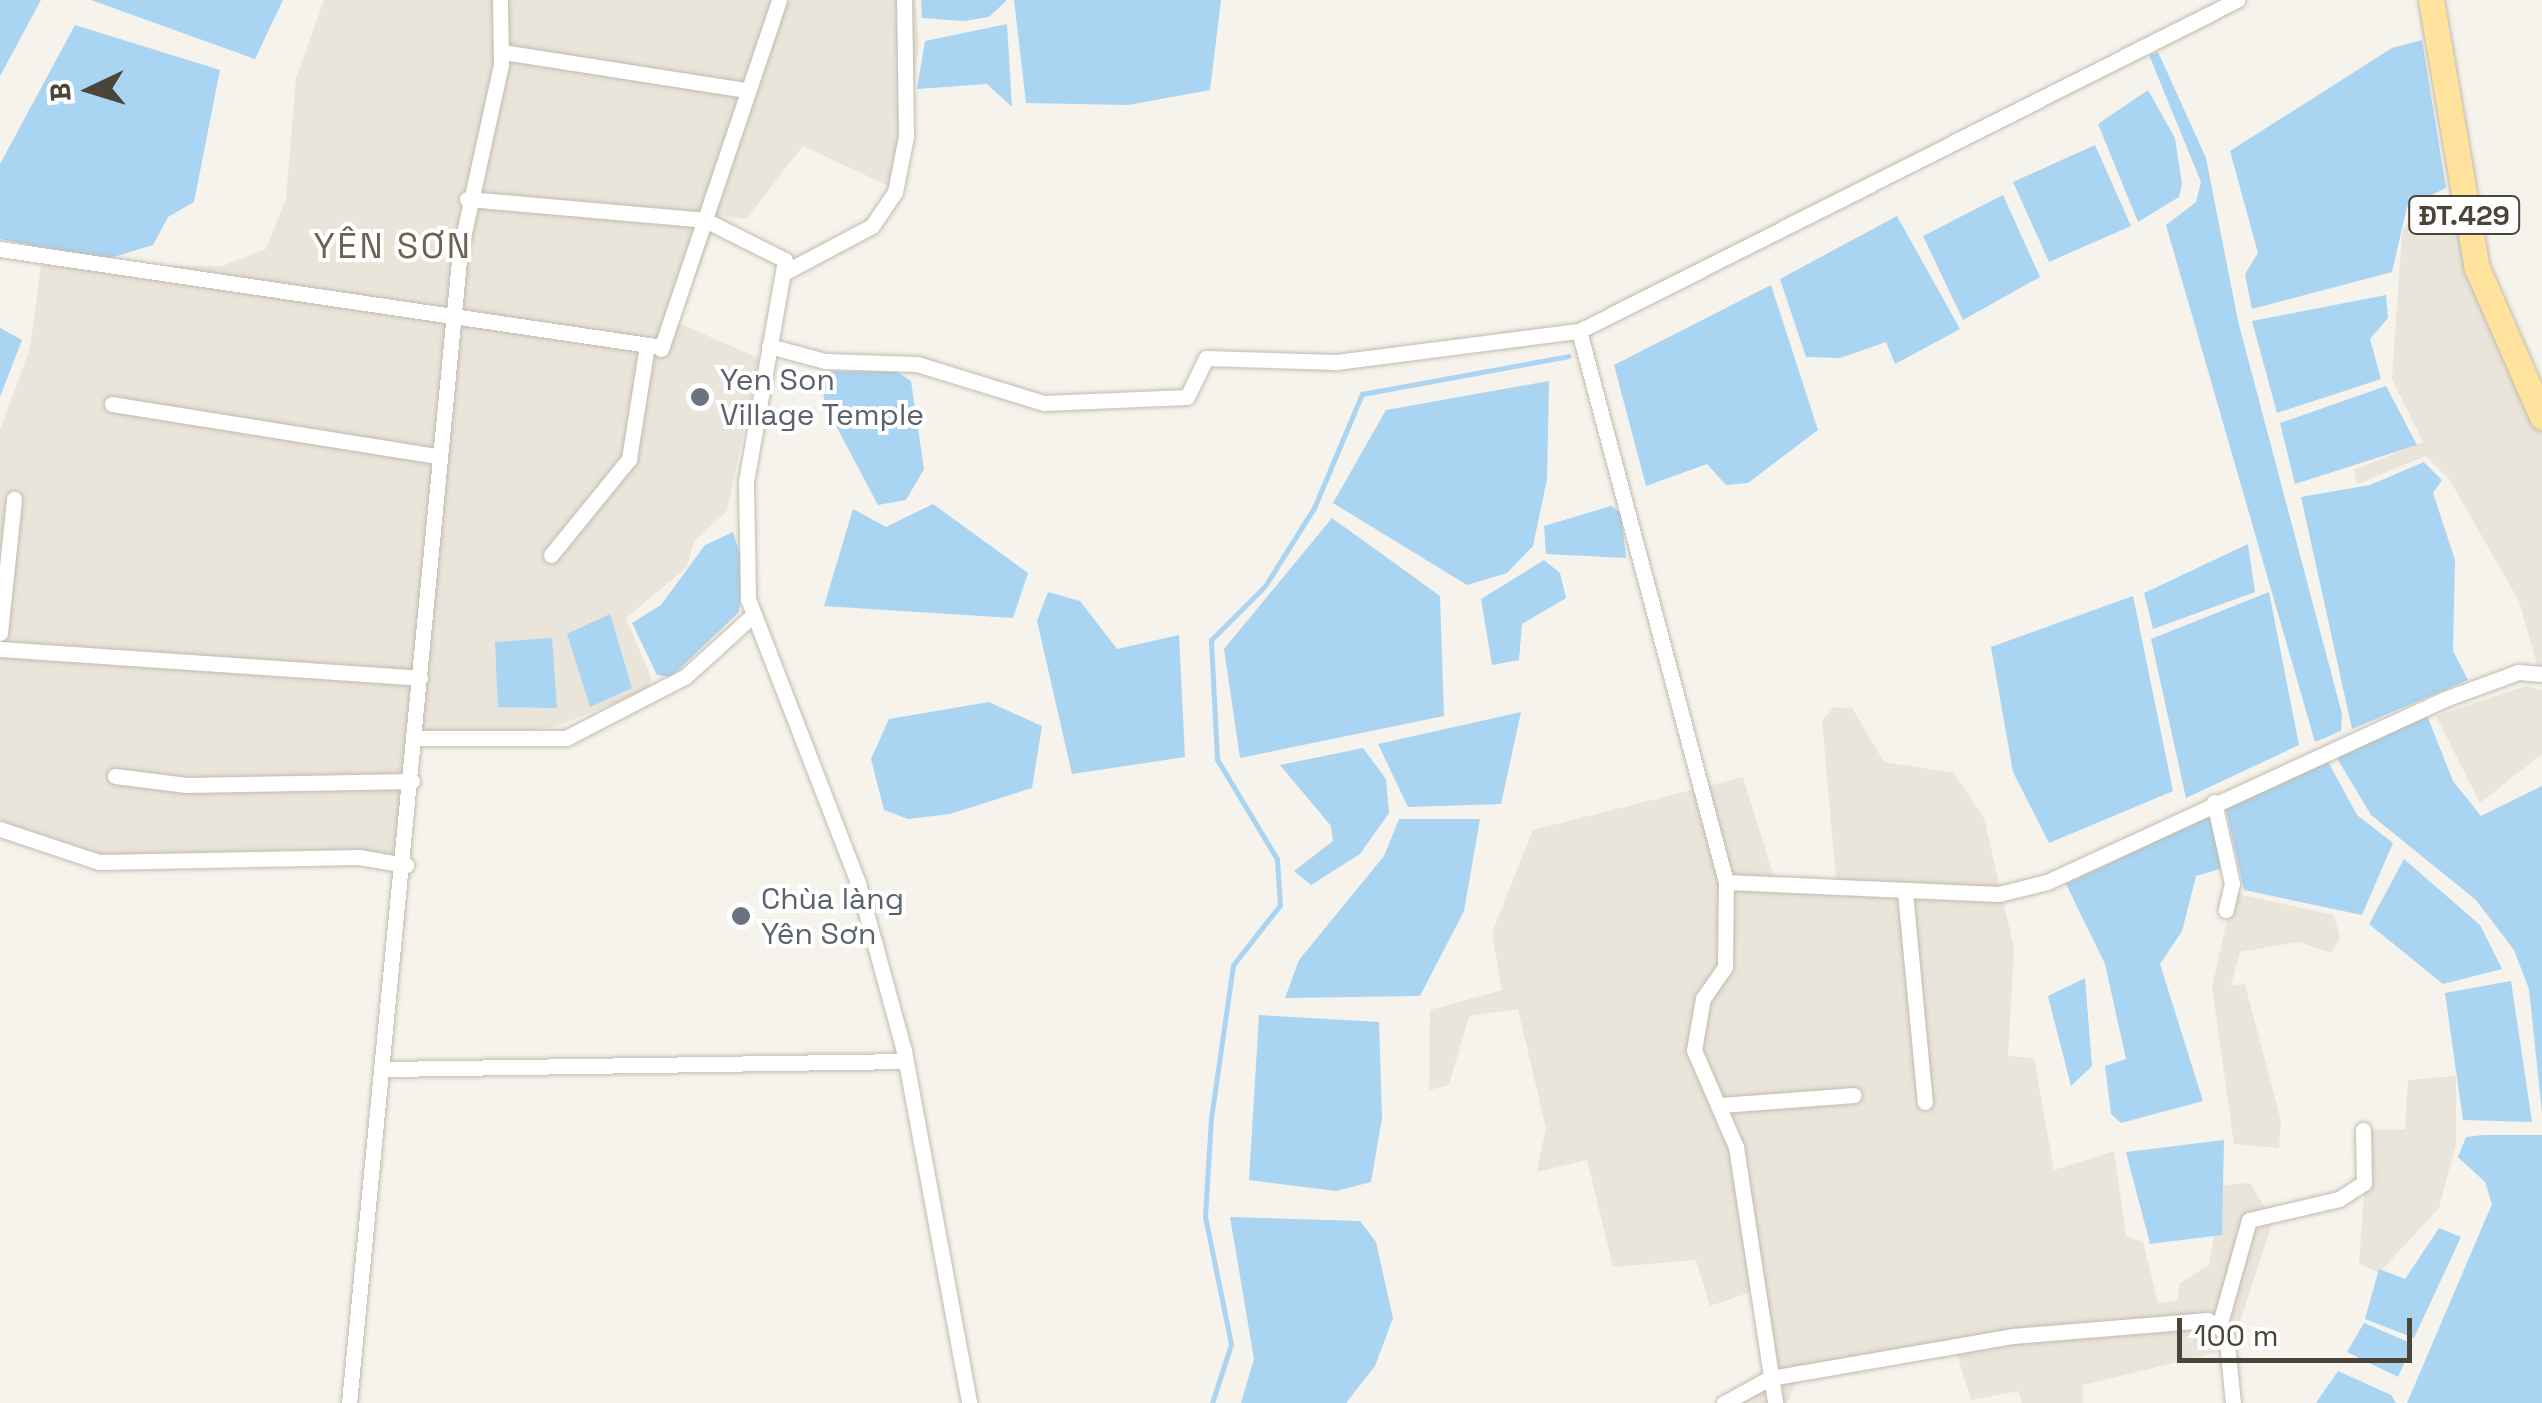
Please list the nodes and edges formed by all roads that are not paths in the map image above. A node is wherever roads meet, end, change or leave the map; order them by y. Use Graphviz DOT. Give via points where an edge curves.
graph roads {
  1 [pos="500,0"];
  2 [pos="779,0"];
  3 [pos="904,0"];
  4 [pos="2237,0"];
  5 [pos="2431,0"];
  6 [pos="503,52"];
  7 [pos="746,90"];
  8 [pos="467,199"];
  9 [pos="705,220"];
  10 [pos="0,249"];
  11 [pos="787,272"];
  12 [pos="455,315"];
  13 [pos="1579,332"];
  14 [pos="769,346"];
  15 [pos="657,347"];
  16 [pos="112,404"];
  17 [pos="2542,417"];
  18 [pos="438,456"];
  19 [pos="14,498"];
  20 [pos="552,555"];
  21 [pos="753,615"];
  22 [pos="0,633"];
  23 [pos="0,649"];
  24 [pos="2542,674"];
  25 [pos="420,678"];
  26 [pos="416,738"];
  27 [pos="115,776"];
  28 [pos="412,780"];
  29 [pos="2214,802"];
  30 [pos="0,828"];
  31 [pos="406,865"];
  32 [pos="1726,882"];
  33 [pos="1905,892"];
  34 [pos="2226,910"];
  35 [pos="906,1060"];
  36 [pos="384,1069"];
  37 [pos="1854,1095"];
  38 [pos="1925,1102"];
  39 [pos="1722,1105"];
  40 [pos="2363,1130"];
  41 [pos="2220,1323"];
  42 [pos="1770,1378"];
  43 [pos="349,1403"];
  44 [pos="969,1403"];
  45 [pos="1724,1403"];
  46 [pos="1774,1403"];
  47 [pos="2233,1403"];
  1 -- 6 [label="street"];
  2 -- 7 [label="street" via="774,37"];
  3 -- 11 [label="street" via="906,136 895,192 872,226"];
  4 -- 13 [label="street"];
  5 -- 17 [label="main road, ĐT.429" via="2477,268"];
  6 -- 7 [label="street"];
  6 -- 8 [label="street"];
  7 -- 9 [label="street"];
  8 -- 9 [label="street"];
  8 -- 12 [label="street"];
  9 -- 11 [label="street" via="774,253"];
  9 -- 15 [label="street"];
  10 -- 12 [label="street"];
  11 -- 14 [label="street"];
  12 -- 15 [label="street"];
  12 -- 18 [label="street"];
  13 -- 14 [label="street" via="1336,362 1206,358 1187,397 1062,402 918,364 825,361"];
  13 -- 32 [label="street"];
  14 -- 21 [label="street" via="746,482"];
  15 -- 20 [label="street" via="629,458"];
  16 -- 18 [label="street"];
  18 -- 25 [label="street"];
  19 -- 22 [label="street"];
  21 -- 26 [label="street" via="686,676 566,738"];
  21 -- 35 [label="street" via="858,882"];
  23 -- 25 [label="street"];
  24 -- 29 [label="street" via="2518,672 2444,699"];
  25 -- 26 [label="street"];
  26 -- 28 [label="street"];
  27 -- 28 [label="street" via="186,784"];
  28 -- 31 [label="street"];
  29 -- 33 [label="street" via="2047,882 1998,894"];
  29 -- 34 [label="street" via="2232,883"];
  30 -- 31 [label="street" via="99,862 359,857"];
  31 -- 36 [label="street"];
  32 -- 33 [label="street"];
  32 -- 39 [label="street" via="1725,967 1693,1034 1700,1073"];
  33 -- 38 [label="street"];
  35 -- 36 [label="street"];
  35 -- 44 [label="street"];
  36 -- 43 [label="street"];
  37 -- 39 [label="street"];
  39 -- 42 [label="street"];
  40 -- 41 [label="street" via="2364,1183 2339,1199 2250,1220"];
  41 -- 42 [label="street" via="2013,1336"];
  41 -- 47 [label="street"];
  42 -- 45 [label="street"];
  42 -- 46 [label="street"];
}
